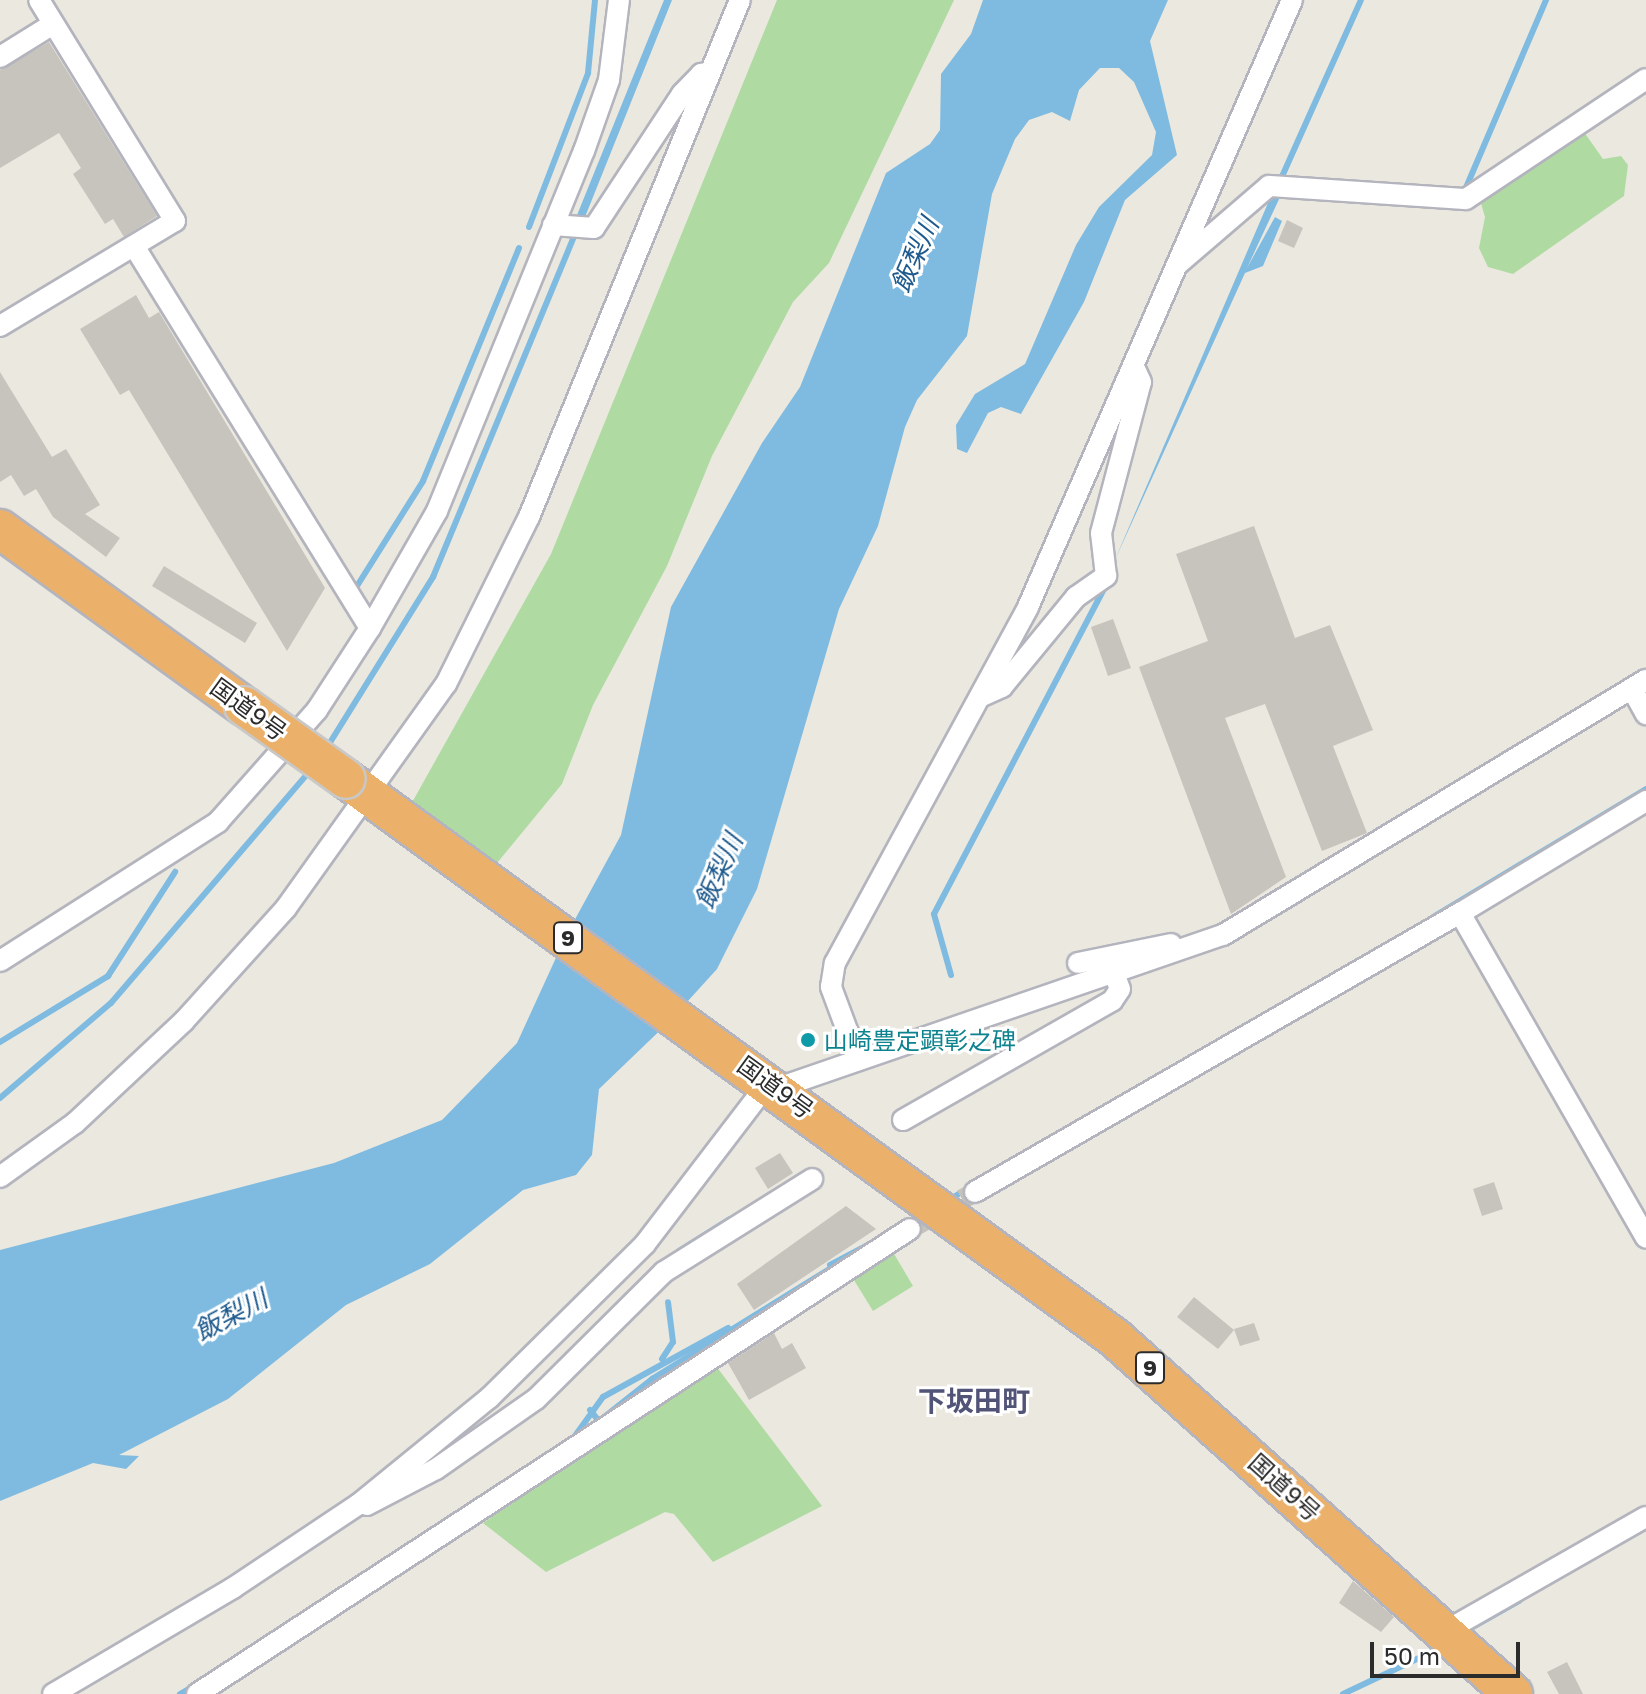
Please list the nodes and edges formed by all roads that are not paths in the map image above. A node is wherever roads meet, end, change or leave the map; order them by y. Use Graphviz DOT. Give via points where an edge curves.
graph roads {
  1 [pos="39,0"];
  2 [pos="619,0"];
  3 [pos="740,0"];
  4 [pos="1292,0"];
  5 [pos="53,24"];
  6 [pos="0,57"];
  7 [pos="710,73"];
  8 [pos="1646,79"];
  9 [pos="553,225"];
  10 [pos="134,246"];
  11 [pos="1177,265"];
  12 [pos="0,326"];
  13 [pos="1134,367"];
  14 [pos="0,529"];
  15 [pos="370,628"];
  16 [pos="1639,685"];
  17 [pos="984,695"];
  18 [pos="1646,714"];
  19 [pos="364,792"];
  20 [pos="1646,801"];
  21 [pos="1460,913"];
  22 [pos="1204,941"];
  23 [pos="0,961"];
  24 [pos="1078,963"];
  25 [pos="1114,973"];
  26 [pos="857,1057"];
  27 [pos="768,1082"];
  28 [pos="903,1120"];
  29 [pos="0,1177"];
  30 [pos="812,1179"];
  31 [pos="975,1192"];
  32 [pos="910,1229"];
  33 [pos="1646,1238"];
  34 [pos="359,1504"];
  35 [pos="1646,1517"];
  36 [pos="1444,1632"];
  37 [pos="53,1694"];
  38 [pos="197,1694"];
  39 [pos="1513,1694"];
  1 -- 5 [label="street"];
  2 -- 9 [label="street" via="609,80"];
  3 -- 7 [label="street"];
  4 -- 11 [label="street"];
  5 -- 6 [label="street"];
  5 -- 10 [label="street" via="175,221"];
  7 -- 9 [label="street" via="701,74 682,94 594,228"];
  7 -- 19 [label="street" via="529,517 446,684"];
  8 -- 11 [label="street" via="1475,196 1458,200 1269,186 1193,258"];
  9 -- 15 [label="street" via="437,511"];
  10 -- 12 [label="street"];
  10 -- 15 [label="street"];
  11 -- 13 [label="street"];
  13 -- 17 [label="street"];
  13 -- 17 [label="street" via="1141,382 1101,533 1106,576 1076,597 1002,687"];
  14 -- 19 [label="highway, 国道9号 / 9, bridge"];
  15 -- 23 [label="street" via="317,710 218,822"];
  16 -- 18 [label="street"];
  16 -- 22 [label="street"];
  17 -- 26 [label="street" via="835,963 831,987"];
  19 -- 27 [label="highway, 国道9号 / 9"];
  19 -- 29 [label="street" via="286,908 184,1021 75,1123"];
  20 -- 21 [label="street"];
  21 -- 31 [label="street"];
  21 -- 33 [label="street"];
  22 -- 24 [label="street"];
  22 -- 25 [label="street"];
  25 -- 26 [label="street"];
  25 -- 28 [label="street" via="1120,989 1112,1001"];
  26 -- 27 [label="street"];
  27 -- 34 [label="street" via="654,1233 586,1308 489,1398"];
  27 -- 36 [label="highway, 国道9号 / 9" via="1115,1338"];
  30 -- 34 [label="street" via="664,1272 536,1399 392,1497"];
  32 -- 38 [label="street"];
  34 -- 37 [label="street" via="233,1588"];
  35 -- 36 [label="street"];
  36 -- 39 [label="highway, 国道9号 / 9"];
}
